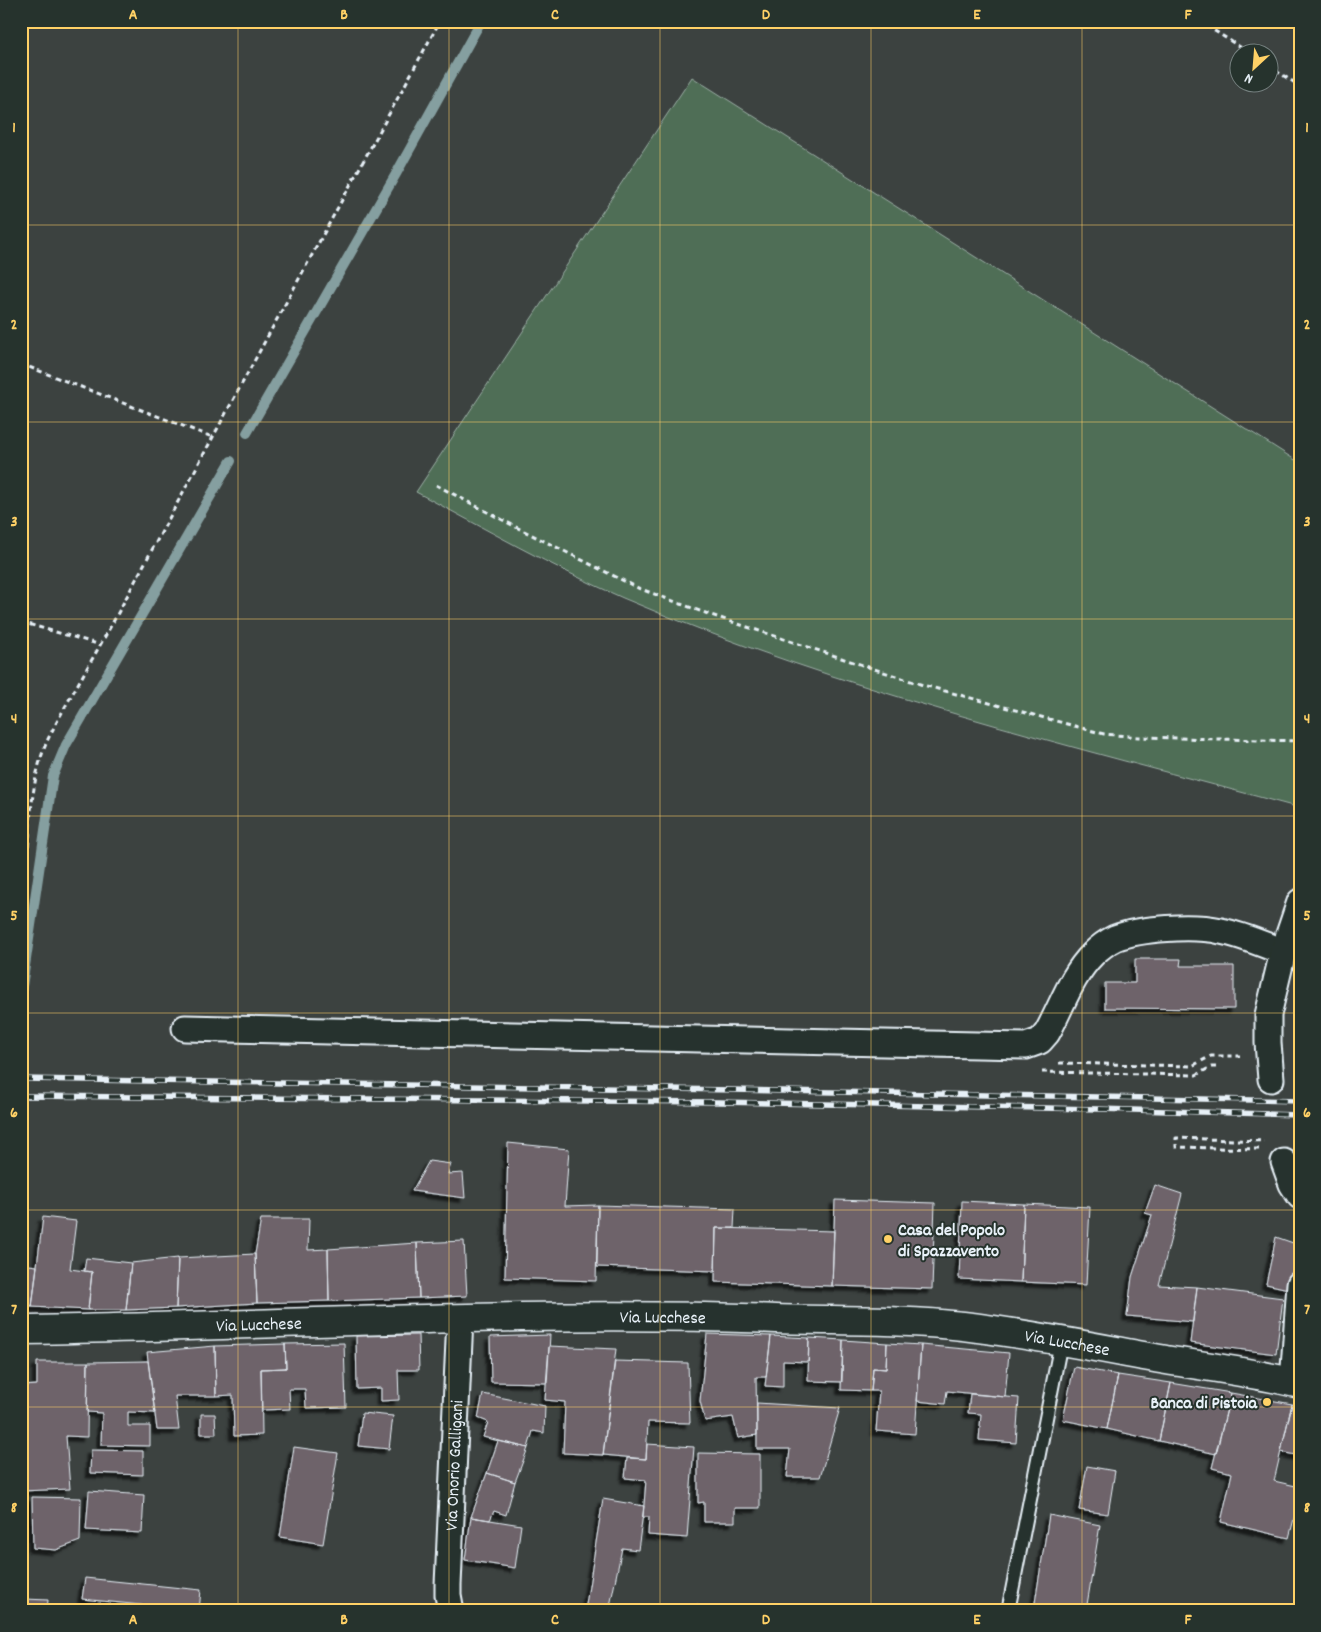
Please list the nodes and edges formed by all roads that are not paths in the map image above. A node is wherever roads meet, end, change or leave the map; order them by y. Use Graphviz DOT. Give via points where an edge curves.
graph roads {
  1 [pos="1300,902"];
  2 [pos="1283,952"];
  3 [pos="185,1028"];
  4 [pos="1270,1067"];
  5 [pos="1275,1155"];
  6 [pos="1300,1196"];
  7 [pos="1300,1284"];
  8 [pos="460,1318"];
  9 [pos="21,1330"];
  10 [pos="1061,1342"];
  11 [pos="1296,1383"];
  12 [pos="451,1611"];
  13 [pos="1008,1611"];
  1 -- 2 [label="street"];
  2 -- 3 [label="street" via="1238,935 1201,928 1146,931 1113,939 1092,954 1079,971 1047,1033 1040,1041 1026,1046"];
  2 -- 4 [label="street" via="1268,1015"];
  5 -- 6 [label="street"];
  7 -- 11 [label="street"];
  8 -- 9 [label="street, Via Lucchese"];
  8 -- 10 [label="street, Via Lucchese" via="697,1316 875,1321 960,1326"];
  8 -- 12 [label="street, Via Onorio Galligani" via="448,1585"];
  10 -- 11 [label="street, Via Lucchese"];
  10 -- 13 [label="lane"];
}
